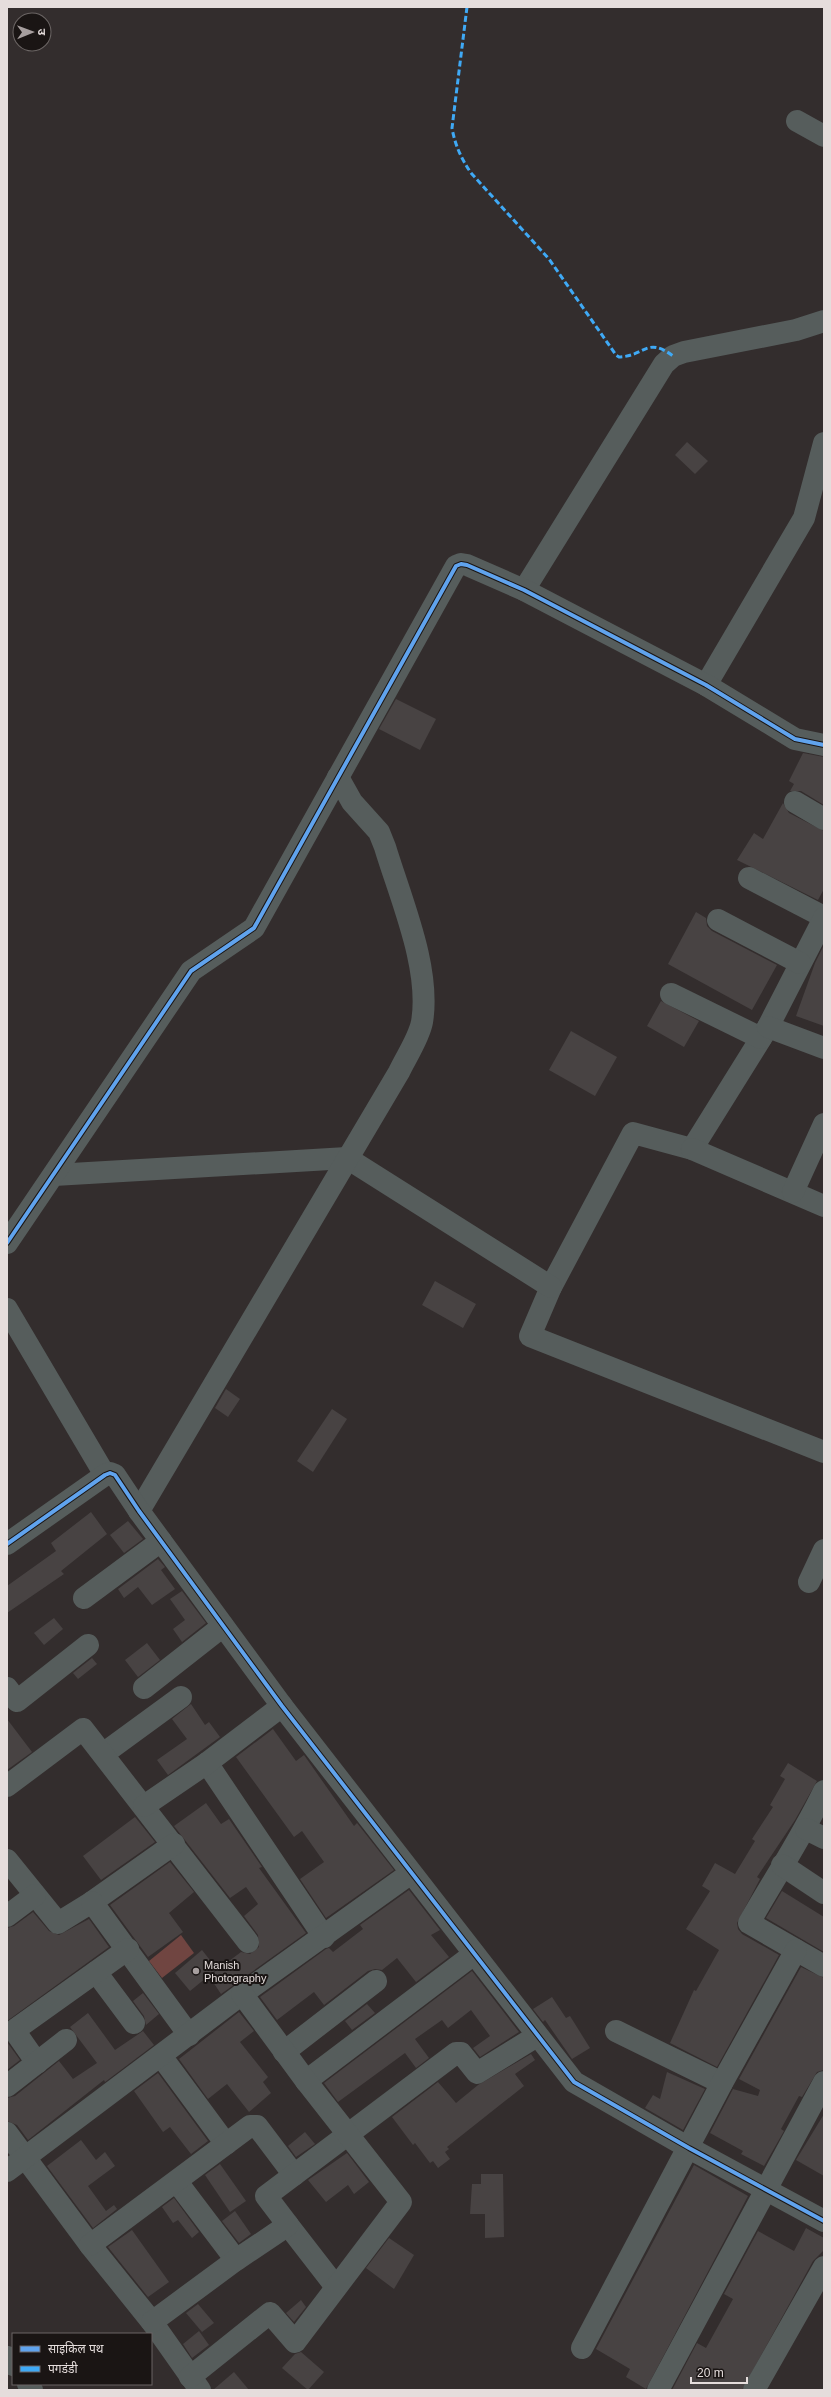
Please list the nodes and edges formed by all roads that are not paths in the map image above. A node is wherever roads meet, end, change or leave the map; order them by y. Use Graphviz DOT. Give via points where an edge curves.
graph roads {
  1 [pos="797,121"];
  2 [pos="824,136"];
  3 [pos="824,321"];
  4 [pos="824,443"];
  5 [pos="524,590"];
  6 [pos="706,685"];
  7 [pos="824,745"];
  8 [pos="338,777"];
  9 [pos="795,802"];
  10 [pos="824,819"];
  11 [pos="749,878"];
  12 [pos="718,920"];
  13 [pos="822,925"];
  14 [pos="800,963"];
  15 [pos="671,994"];
  16 [pos="765,1032"];
  17 [pos="824,1048"];
  18 [pos="824,1124"];
  19 [pos="692,1149"];
  20 [pos="347,1158"];
  21 [pos="54,1175"];
  22 [pos="793,1192"];
  23 [pos="824,1206"];
  24 [pos="7,1242"];
  25 [pos="551,1287"];
  26 [pos="7,1309"];
  27 [pos="824,1452"];
  28 [pos="105,1475"];
  29 [pos="139,1511"];
  30 [pos="161,1541"];
  31 [pos="7,1544"];
  32 [pos="824,1550"];
  33 [pos="809,1582"];
  34 [pos="84,1598"];
  35 [pos="223,1626"];
  36 [pos="88,1645"];
  37 [pos="7,1688"];
  38 [pos="144,1688"];
  39 [pos="181,1697"];
  40 [pos="282,1706"];
  41 [pos="103,1754"];
  42 [pos="207,1763"];
  43 [pos="7,1786"];
  44 [pos="824,1791"];
  45 [pos="144,1806"];
  46 [pos="815,1833"];
  47 [pos="174,1844"];
  48 [pos="7,1860"];
  49 [pos="782,1865"];
  50 [pos="411,1873"];
  51 [pos="824,1893"];
  52 [pos="35,1895"];
  53 [pos="92,1902"];
  54 [pos="7,1916"];
  55 [pos="324,1937"];
  56 [pos="248,1942"];
  57 [pos="128,1950"];
  58 [pos="796,1950"];
  59 [pos="474,1954"];
  60 [pos="824,1966"];
  61 [pos="96,1972"];
  62 [pos="376,1981"];
  63 [pos="242,1994"];
  64 [pos="134,2023"];
  65 [pos="616,2031"];
  66 [pos="189,2035"];
  67 [pos="537,2036"];
  68 [pos="66,2040"];
  69 [pos="284,2052"];
  70 [pos="161,2056"];
  71 [pos="38,2062"];
  72 [pos="306,2081"];
  73 [pos="824,2082"];
  74 [pos="722,2083"];
  75 [pos="7,2086"];
  76 [pos="7,2133"];
  77 [pos="348,2133"];
  78 [pos="226,2144"];
  79 [pos="689,2148"];
  80 [pos="25,2157"];
  81 [pos="7,2171"];
  82 [pos="294,2175"];
  83 [pos="176,2182"];
  84 [pos="766,2189"];
  85 [pos="824,2222"];
  86 [pos="288,2225"];
  87 [pos="90,2245"];
  88 [pos="236,2260"];
  89 [pos="824,2267"];
  90 [pos="336,2287"];
  91 [pos="152,2322"];
  92 [pos="582,2348"];
  93 [pos="195,2383"];
  94 [pos="658,2390"];
  95 [pos="754,2390"];
  1 -- 2 [label="street"];
  3 -- 5 [label="street" via="796,330 684,352 673,356 664,364"];
  4 -- 6 [label="street" via="804,518"];
  5 -- 6 [label="street"];
  5 -- 8 [label="street" via="467,565 456,566"];
  6 -- 7 [label="street" via="795,739"];
  8 -- 20 [label="street" via="352,802 379,832 423,972 425,993 422,1024"];
  8 -- 21 [label="street" via="254,928 191,972"];
  9 -- 10 [label="street"];
  11 -- 13 [label="street"];
  12 -- 14 [label="street"];
  13 -- 14 [label="street"];
  14 -- 16 [label="street"];
  15 -- 16 [label="street"];
  16 -- 17 [label="street"];
  16 -- 19 [label="street"];
  18 -- 22 [label="street"];
  19 -- 22 [label="street"];
  19 -- 25 [label="street" via="633,1133"];
  20 -- 21 [label="street"];
  20 -- 25 [label="street"];
  20 -- 29 [label="street"];
  21 -- 24 [label="street"];
  22 -- 23 [label="street"];
  25 -- 27 [label="street" via="530,1336"];
  26 -- 28 [label="street"];
  28 -- 29 [label="street" via="115,1475"];
  28 -- 31 [label="street"];
  29 -- 30 [label="street"];
  30 -- 34 [label="street"];
  30 -- 35 [label="street"];
  32 -- 33 [label="street"];
  35 -- 38 [label="street"];
  35 -- 40 [label="street"];
  36 -- 37 [label="street" via="17,1701"];
  39 -- 41 [label="street"];
  40 -- 42 [label="street"];
  40 -- 50 [label="street"];
  41 -- 43 [label="street" via="83,1729"];
  41 -- 45 [label="street"];
  42 -- 45 [label="street"];
  42 -- 55 [label="street"];
  44 -- 46 [label="street"];
  45 -- 47 [label="street"];
  46 -- 49 [label="street"];
  47 -- 53 [label="street"];
  47 -- 56 [label="street"];
  48 -- 52 [label="street"];
  49 -- 51 [label="street"];
  49 -- 58 [label="street" via="749,1923"];
  50 -- 55 [label="street"];
  50 -- 59 [label="street"];
  52 -- 53 [label="street" via="58,1923"];
  52 -- 54 [label="street"];
  53 -- 57 [label="street"];
  55 -- 63 [label="street"];
  57 -- 61 [label="street"];
  57 -- 66 [label="street"];
  58 -- 60 [label="street"];
  58 -- 74 [label="street"];
  59 -- 67 [label="street"];
  59 -- 72 [label="street"];
  61 -- 64 [label="street"];
  61 -- 71 [label="street" via="16,2029 16,2033"];
  62 -- 69 [label="street"];
  63 -- 66 [label="street"];
  63 -- 69 [label="street"];
  65 -- 74 [label="street"];
  66 -- 70 [label="street"];
  67 -- 77 [label="street" via="477,2073 461,2053 456,2053"];
  67 -- 79 [label="street" via="574,2082"];
  68 -- 71 [label="street"];
  69 -- 72 [label="street"];
  70 -- 78 [label="street"];
  70 -- 80 [label="street"];
  71 -- 75 [label="street"];
  72 -- 77 [label="street"];
  73 -- 84 [label="street"];
  74 -- 79 [label="street"];
  76 -- 80 [label="street"];
  77 -- 82 [label="street"];
  77 -- 90 [label="street" via="401,2202"];
  78 -- 82 [label="street" via="250,2126 257,2126"];
  78 -- 83 [label="street"];
  79 -- 84 [label="street"];
  79 -- 92 [label="street"];
  80 -- 81 [label="street"];
  80 -- 87 [label="street"];
  82 -- 86 [label="street" via="266,2196"];
  83 -- 87 [label="street"];
  83 -- 88 [label="street"];
  84 -- 85 [label="street"];
  84 -- 94 [label="street"];
  86 -- 88 [label="street"];
  86 -- 90 [label="street"];
  87 -- 91 [label="street"];
  88 -- 91 [label="street"];
  89 -- 95 [label="street"];
  90 -- 93 [label="street" via="295,2342 270,2313"];
  91 -- 93 [label="street"];
}
